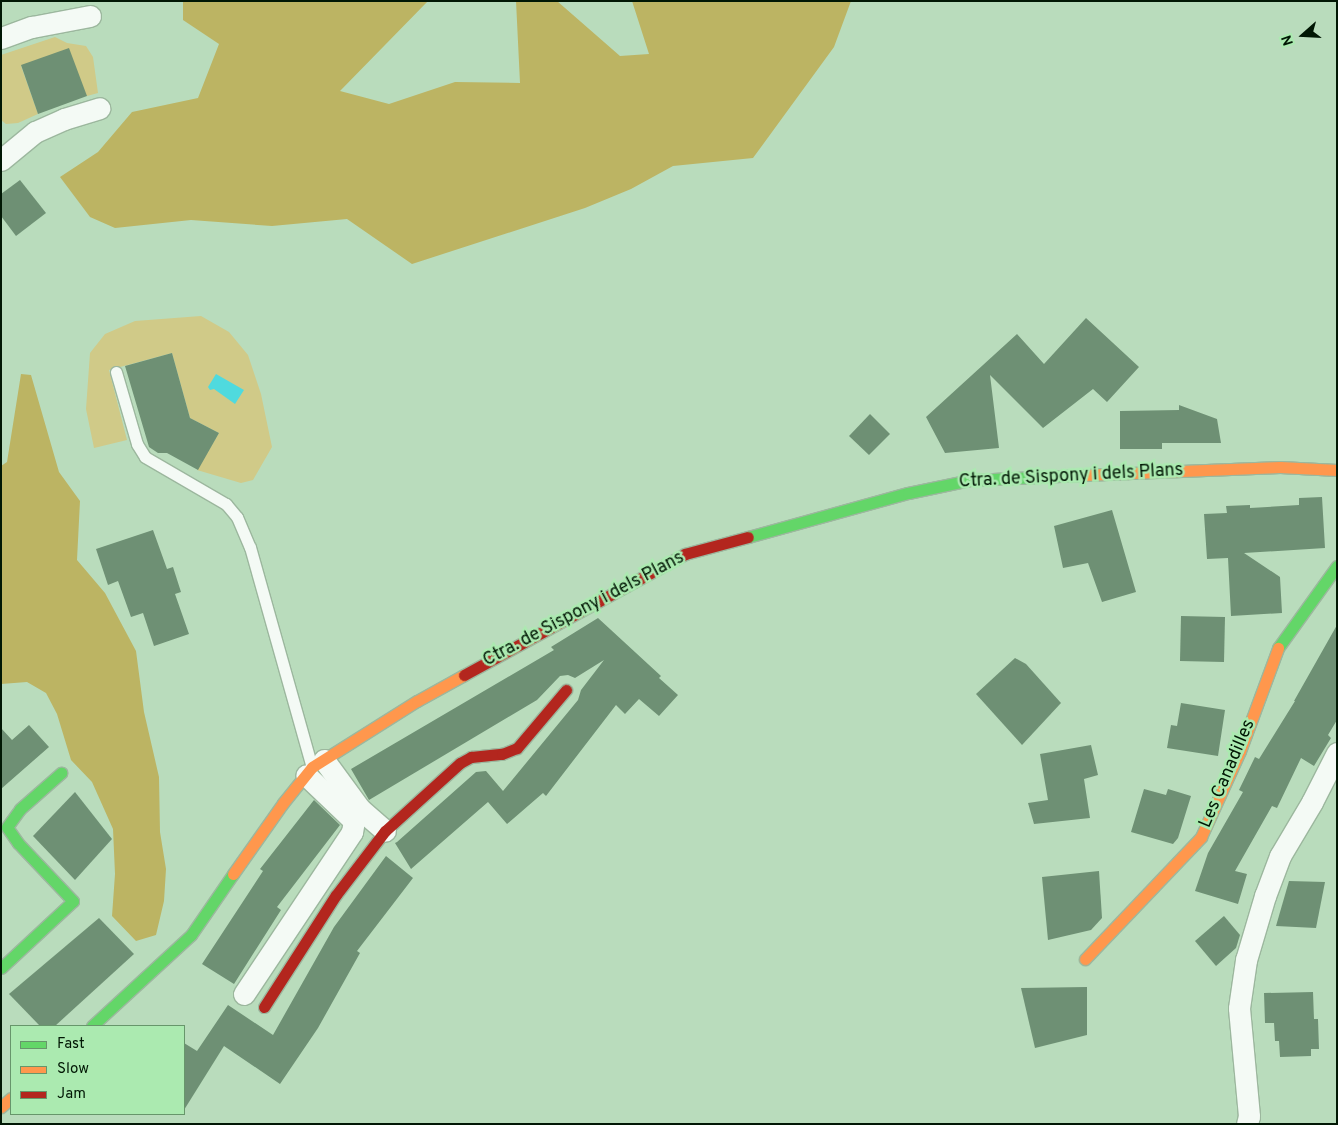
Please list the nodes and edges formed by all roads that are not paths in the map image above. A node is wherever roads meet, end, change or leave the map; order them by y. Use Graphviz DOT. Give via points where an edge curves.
graph roads {
  1 [pos="90,16"];
  2 [pos="1,38"];
  3 [pos="99,108"];
  4 [pos="1,160"];
  5 [pos="116,372"];
  6 [pos="1337,470"];
  7 [pos="1337,566"];
  8 [pos="566,690"];
  9 [pos="1337,753"];
  10 [pos="314,767"];
  11 [pos="61,773"];
  12 [pos="385,831"];
  13 [pos="1085,959"];
  14 [pos="1,968"];
  15 [pos="244,994"];
  16 [pos="264,1006"];
  17 [pos="93,1025"];
  18 [pos="1247,1124"];
  1 -- 2 [label="street" via="32,27"];
  3 -- 4 [label="street" via="35,132"];
  5 -- 10 [label="lane" via="136,444 145,457 226,504 237,517 250,547"];
  6 -- 10 [label="main road, Ctra. de Sispony i dels Plans" via="1280,467 970,480 908,493 685,554 418,701"];
  7 -- 13 [label="main road, Les Canadilles" via="1275,652 1240,751 1201,837"];
  8 -- 12 [label="main road" via="517,748 502,754 472,757 460,763"];
  9 -- 18 [label="street" via="1280,856 1246,960 1239,1008 1249,1116"];
  10 -- 12 [label="street"];
  10 -- 15 [label="street" via="354,821 352,832"];
  10 -- 17 [label="main road, Ctra. de Sispony i dels Plans" via="284,803 191,934"];
  11 -- 14 [label="main road" via="20,808 7,827 18,844 73,900"];
  12 -- 16 [label="main road" via="336,895"];
}
